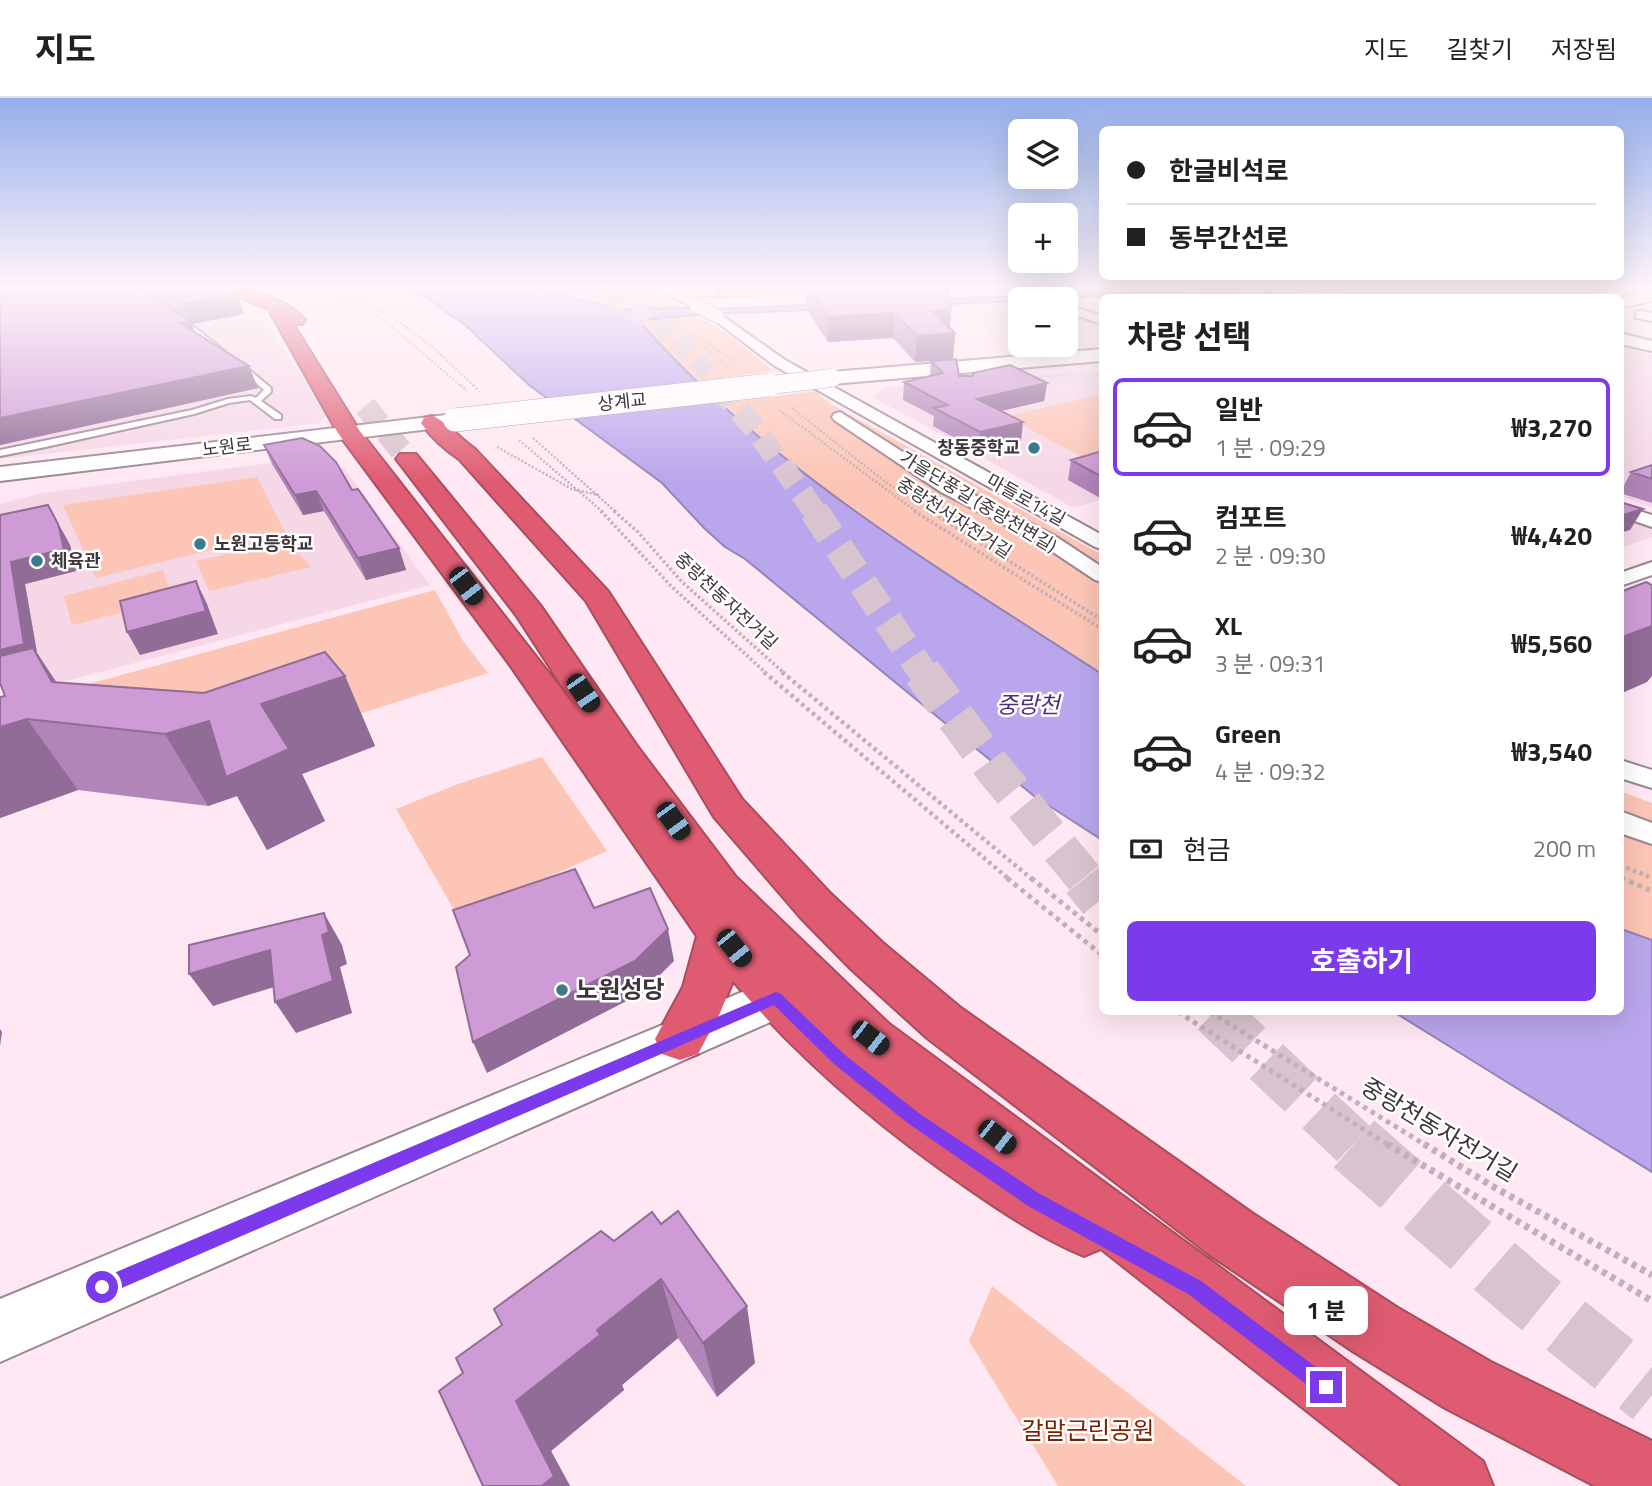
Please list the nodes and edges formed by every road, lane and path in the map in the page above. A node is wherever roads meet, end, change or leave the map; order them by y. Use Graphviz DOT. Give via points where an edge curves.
graph roads {
  1 [pos="223,353"];
  2 [pos="300,353"];
  3 [pos="424,353"];
  4 [pos="439,353"];
  5 [pos="711,353"];
  6 [pos="768,353"];
  7 [pos="1099,355"];
  8 [pos="724,365"];
  9 [pos="472,396"];
  10 [pos="485,396"];
  11 [pos="256,401"];
  12 [pos="820,404"];
  13 [pos="775,407"];
  14 [pos="278,417"];
  15 [pos="349,433"];
  16 [pos="431,434"];
  17 [pos="530,435"];
  18 [pos="517,438"];
  19 [pos="486,442"];
  20 [pos="0,453"];
  21 [pos="0,474"];
  22 [pos="581,491"];
  23 [pos="600,495"];
  24 [pos="1624,511"];
  25 [pos="1652,521"];
  26 [pos="1099,541"];
  27 [pos="1652,568"];
  28 [pos="1099,574"];
  29 [pos="1624,578"];
  30 [pos="1099,627"];
  31 [pos="1624,770"];
  32 [pos="1652,779"];
  33 [pos="1624,823"];
  34 [pos="1652,834"];
  35 [pos="1624,867"];
  36 [pos="1652,878"];
  37 [pos="1624,880"];
  38 [pos="1652,891"];
  39 [pos="721,931"];
  40 [pos="1099,933"];
  41 [pos="1099,954"];
  42 [pos="776,998"];
  43 [pos="1183,1015"];
  44 [pos="1215,1015"];
  45 [pos="680,1039"];
  46 [pos="1652,1275"];
  47 [pos="1194,1287"];
  48 [pos="1652,1301"];
  49 [pos="0,1331"];
  50 [pos="1652,1478"];
  51 [pos="1458,1486"];
  1 -- 11 [label="lane" via="268,390"];
  2 -- 15 [label="highway"];
  3 -- 9 [label="path"];
  4 -- 10 [label="path"];
  5 -- 8 [label="path"];
  6 -- 26 [label="street, 마들로14길, bridge"];
  7 -- 16 [label="main road, 상계교, bridge" via="832,379"];
  11 -- 14 [label="lane"];
  11 -- 20 [label="lane" via="228,401"];
  12 -- 28 [label="street, 가을단풍길 (중랑천변길)" via="947,488 1048,540"];
  13 -- 30 [label="path, 중랑천서자전거길" via="904,503"];
  15 -- 16 [label="main road, 노원로"];
  15 -- 21 [label="main road, 노원로"];
  15 -- 39 [label="highway"];
  16 -- 47 [label="highway" via="529,611 721,888 870,1038"];
  16 -- 50 [label="highway" via="467,454 598,597 728,807 816,906 944,1023 1231,1234 1376,1330 1468,1385"];
  17 -- 23 [label="path, 중랑천동자전거길"];
  18 -- 22 [label="path"];
  19 -- 22 [label="path"];
  22 -- 23 [label="path"];
  22 -- 41 [label="path" via="743,654"];
  23 -- 40 [label="path, 중랑천동자전거길" via="682,582 775,666"];
  24 -- 25 [label="street"];
  27 -- 29 [label="street"];
  31 -- 32 [label="street"];
  33 -- 34 [label="street"];
  35 -- 36 [label="path"];
  37 -- 38 [label="path"];
  39 -- 42 [label="highway"];
  39 -- 45 [label="highway" via="710,983"];
  42 -- 45 [label="main road"];
  42 -- 47 [label="highway" via="839,1060 914,1119 1034,1200"];
  43 -- 48 [label="path" via="1329,1110"];
  44 -- 46 [label="path, 중랑천동자전거길" via="1492,1185"];
  45 -- 49 [label="main road"];
  47 -- 51 [label="highway"];
}
